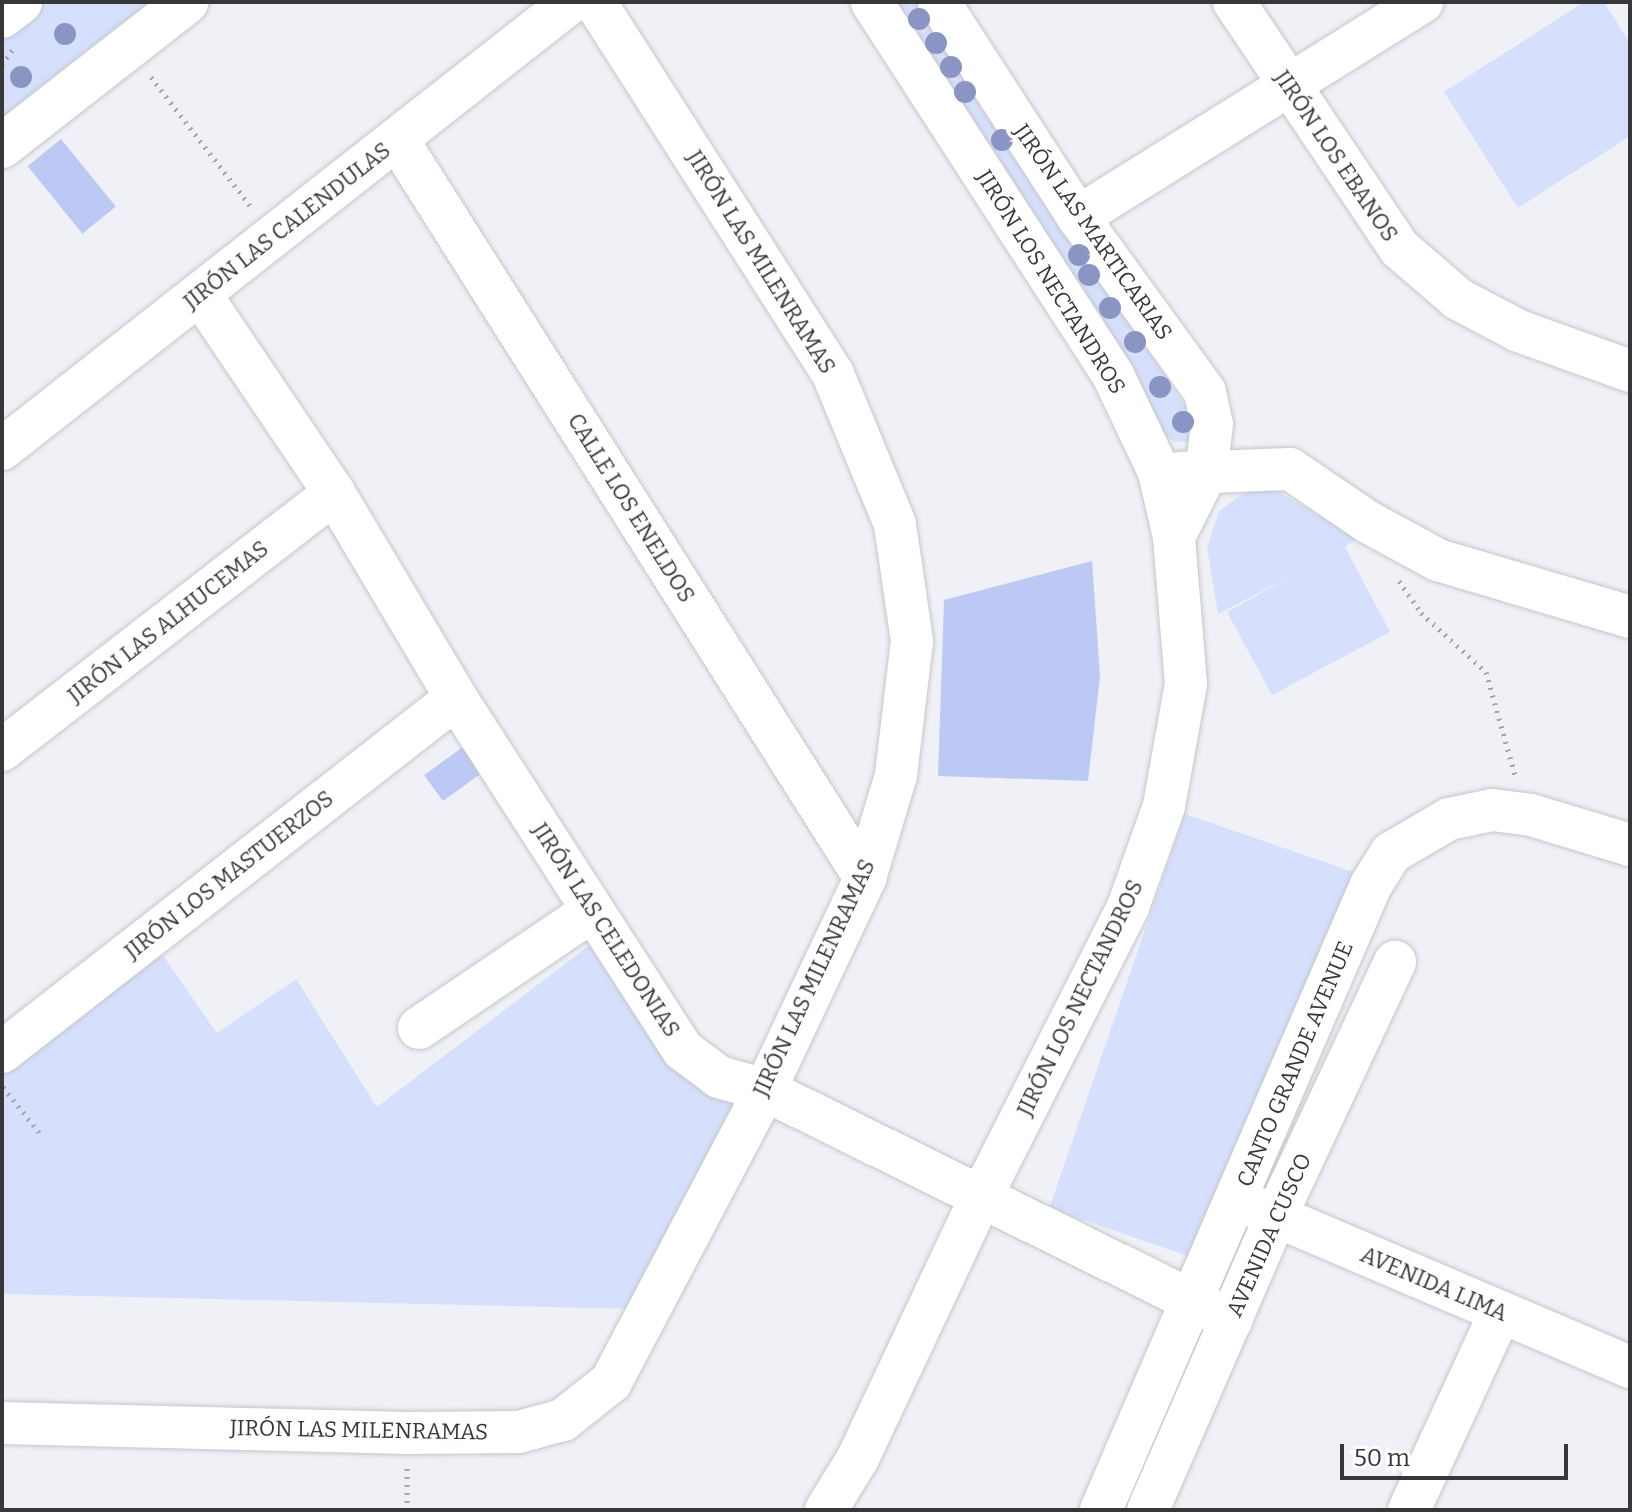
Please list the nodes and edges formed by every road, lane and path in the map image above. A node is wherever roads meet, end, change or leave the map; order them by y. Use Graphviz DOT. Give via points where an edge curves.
graph roads {
  1 [pos="20,2"];
  2 [pos="186,2"];
  3 [pos="571,2"];
  4 [pos="595,2"];
  5 [pos="872,2"];
  6 [pos="939,2"];
  7 [pos="1234,2"];
  8 [pos="1422,2"];
  9 [pos="2,16"];
  10 [pos="128,47"];
  11 [pos="1290,89"];
  12 [pos="397,139"];
  13 [pos="2,146"];
  14 [pos="1078,217"];
  15 [pos="273,237"];
  16 [pos="200,294"];
  17 [pos="1630,371"];
  18 [pos="2,449"];
  19 [pos="1159,472"];
  20 [pos="1206,473"];
  21 [pos="334,493"];
  22 [pos="1174,537"];
  23 [pos="1391,568"];
  24 [pos="1630,617"];
  25 [pos="456,698"];
  26 [pos="2,750"];
  27 [pos="1517,784"];
  28 [pos="1630,845"];
  29 [pos="865,878"];
  30 [pos="593,910"];
  31 [pos="1395,962"];
  32 [pos="419,1028"];
  33 [pos="2,1052"];
  34 [pos="2,1086"];
  35 [pos="765,1090"];
  36 [pos="42,1136"];
  37 [pos="982,1195"];
  38 [pos="1239,1199"];
  39 [pos="1275,1218"];
  40 [pos="1190,1300"];
  41 [pos="1500,1313"];
  42 [pos="1231,1320"];
  43 [pos="1630,1367"];
  44 [pos="2,1423"];
  45 [pos="826,1510"];
  46 [pos="1101,1510"];
  47 [pos="1148,1510"];
  48 [pos="1409,1510"];
  1 -- 9 [label="main road"];
  2 -- 10 [label="main road"];
  3 -- 12 [label="street, JIRÓN LAS CALENDULAS"];
  4 -- 29 [label="street, JIRÓN LAS MILENRAMAS" via="833,374 895,524 912,641 896,775"];
  5 -- 19 [label="street, JIRÓN LOS NECTANDROS" via="1113,375"];
  6 -- 14 [label="street, JIRÓN LAS MARTICARIAS"];
  7 -- 11 [label="street, JIRÓN LOS EBANOS"];
  8 -- 11 [label="street"];
  10 -- 13 [label="main road"];
  10 -- 15 [label="path"];
  11 -- 14 [label="street"];
  11 -- 17 [label="street, JIRÓN LOS EBANOS" via="1399,248 1458,299 1519,331"];
  12 -- 15 [label="street, JIRÓN LAS CALENDULAS"];
  12 -- 29 [label="street, CALLE LOS ENELDOS"];
  14 -- 20 [label="street, JIRÓN LAS MARTICARIAS" via="1205,392 1212,424"];
  15 -- 16 [label="street, JIRÓN LAS CALENDULAS"];
  16 -- 18 [label="street, JIRÓN LAS CALENDULAS"];
  16 -- 21 [label="street, JIRÓN LAS CELEDONIAS"];
  19 -- 20 [label="street"];
  19 -- 22 [label="street, JIRÓN LOS NECTANDROS"];
  20 -- 22 [label="street, JIRÓN LAS MARTICARIAS"];
  20 -- 24 [label="street" via="1290,469 1368,522 1438,560"];
  21 -- 25 [label="street, JIRÓN LAS CELEDONIAS"];
  21 -- 26 [label="street, JIRÓN LAS ALHUCEMAS"];
  22 -- 37 [label="street, JIRÓN LOS NECTANDROS" via="1186,684 1164,806 1128,907"];
  23 -- 27 [label="path" via="1421,613 1486,672"];
  25 -- 30 [label="street, JIRÓN LAS CELEDONIAS"];
  25 -- 33 [label="street, JIRÓN LOS MASTUERZOS"];
  28 -- 38 [label="street, CANTO GRANDE AVENUE" via="1531,815 1492,810 1449,819 1391,853 1371,885"];
  29 -- 35 [label="street, JIRÓN LAS MILENRAMAS"];
  30 -- 32 [label="street"];
  30 -- 35 [label="street, JIRÓN LAS CELEDONIAS" via="683,1050 719,1077"];
  31 -- 39 [label="street, AVENIDA CUSCO"];
  34 -- 36 [label="path"];
  35 -- 37 [label="street, JIRÓN LAS CELEDONIAS"];
  35 -- 44 [label="street, JIRÓN LAS MILENRAMAS" via="611,1382 563,1420 519,1432 408,1433"];
  37 -- 40 [label="street, JIRÓN LAS CELEDONIAS"];
  37 -- 45 [label="street, JIRÓN LOS NECTANDROS" via="858,1458"];
  38 -- 39 [label="street, AVENIDA LIMA"];
  38 -- 40 [label="street, CANTO GRANDE AVENUE"];
  39 -- 41 [label="street, AVENIDA LIMA"];
  39 -- 42 [label="street, AVENIDA CUSCO"];
  40 -- 42 [label="street, JIRÓN LAS CELEDONIAS"];
  40 -- 46 [label="street, CANTO GRANDE AVENUE"];
  41 -- 43 [label="street, AVENIDA LIMA"];
  41 -- 48 [label="street"];
  42 -- 47 [label="street, AVENIDA CUSCO"];
}
